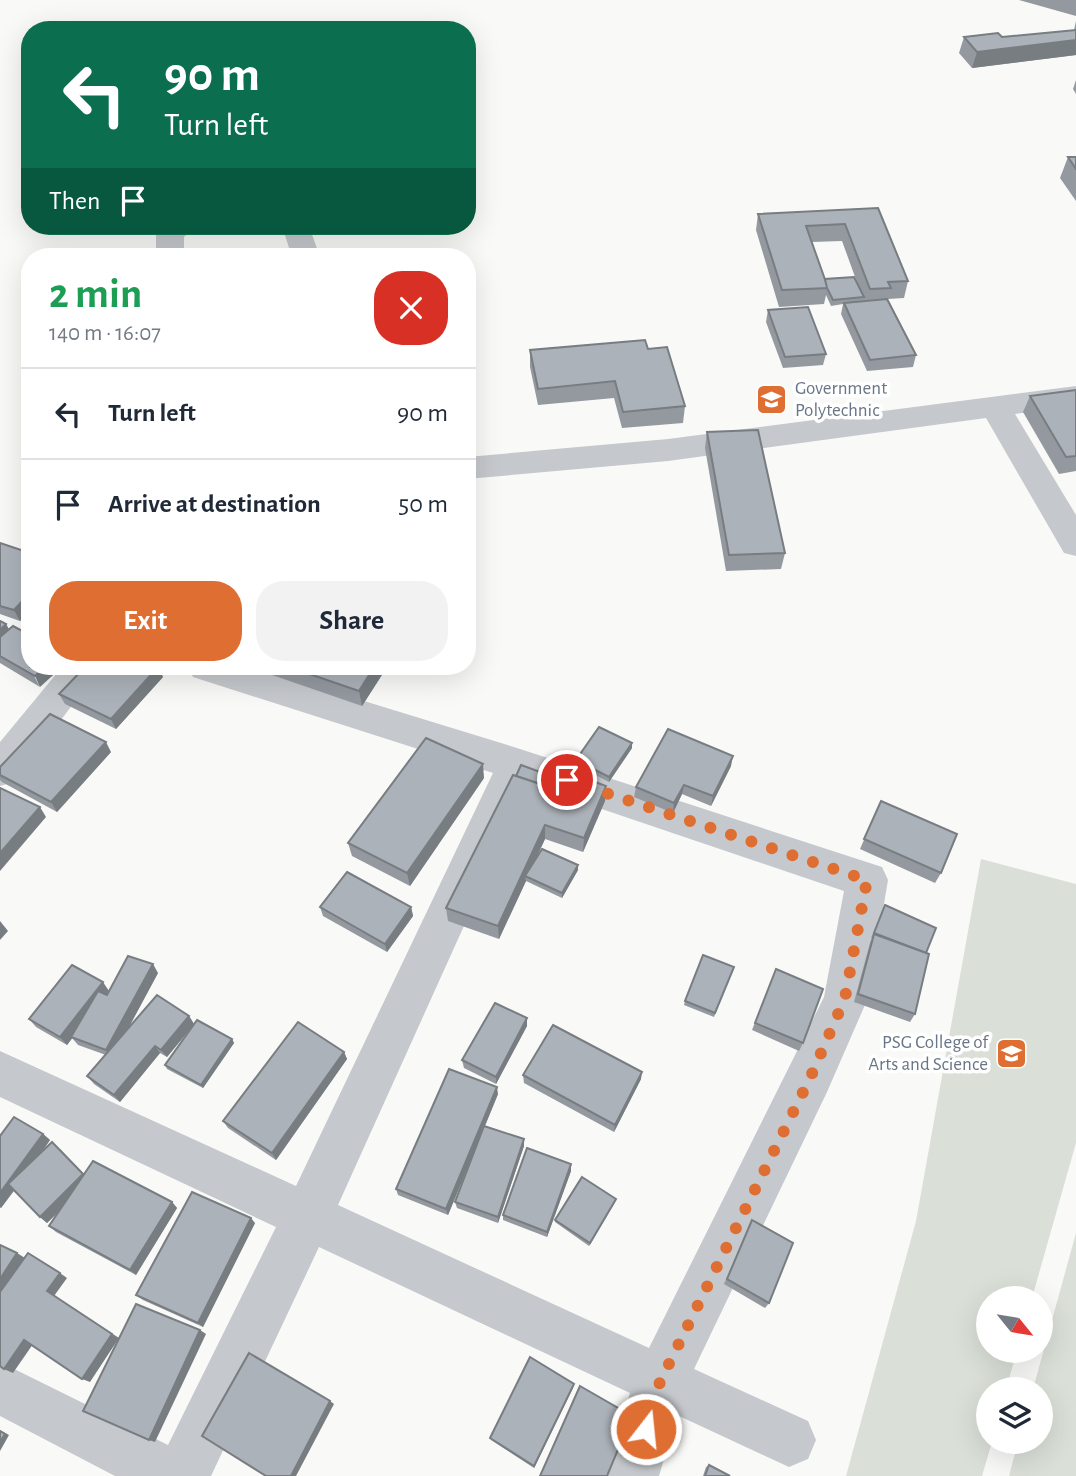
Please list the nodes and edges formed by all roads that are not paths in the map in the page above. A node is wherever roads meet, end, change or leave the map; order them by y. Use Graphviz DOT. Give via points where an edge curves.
graph roads {
  1 [pos="1076,396"];
  2 [pos="994,406"];
  3 [pos="476,467"];
  4 [pos="1076,544"];
  5 [pos="77,675"];
  6 [pos="232,675"];
  7 [pos="517,764"];
  8 [pos="0,770"];
  9 [pos="0,1073"];
  10 [pos="308,1215"];
  11 [pos="660,1382"];
  12 [pos="0,1388"];
  13 [pos="789,1440"];
  14 [pos="172,1476"];
  15 [pos="182,1476"];
  16 [pos="632,1476"];
  1 -- 2 [label="street"];
  2 -- 3 [label="street" via="668,450"];
  2 -- 4 [label="street"];
  5 -- 8 [label="street"];
  6 -- 7 [label="street"];
  7 -- 10 [label="street"];
  7 -- 11 [label="street" via="867,880 845,998"];
  9 -- 10 [label="street"];
  10 -- 11 [label="street"];
  10 -- 15 [label="street"];
  11 -- 13 [label="street"];
  11 -- 16 [label="street"];
  12 -- 14 [label="street"];
}
